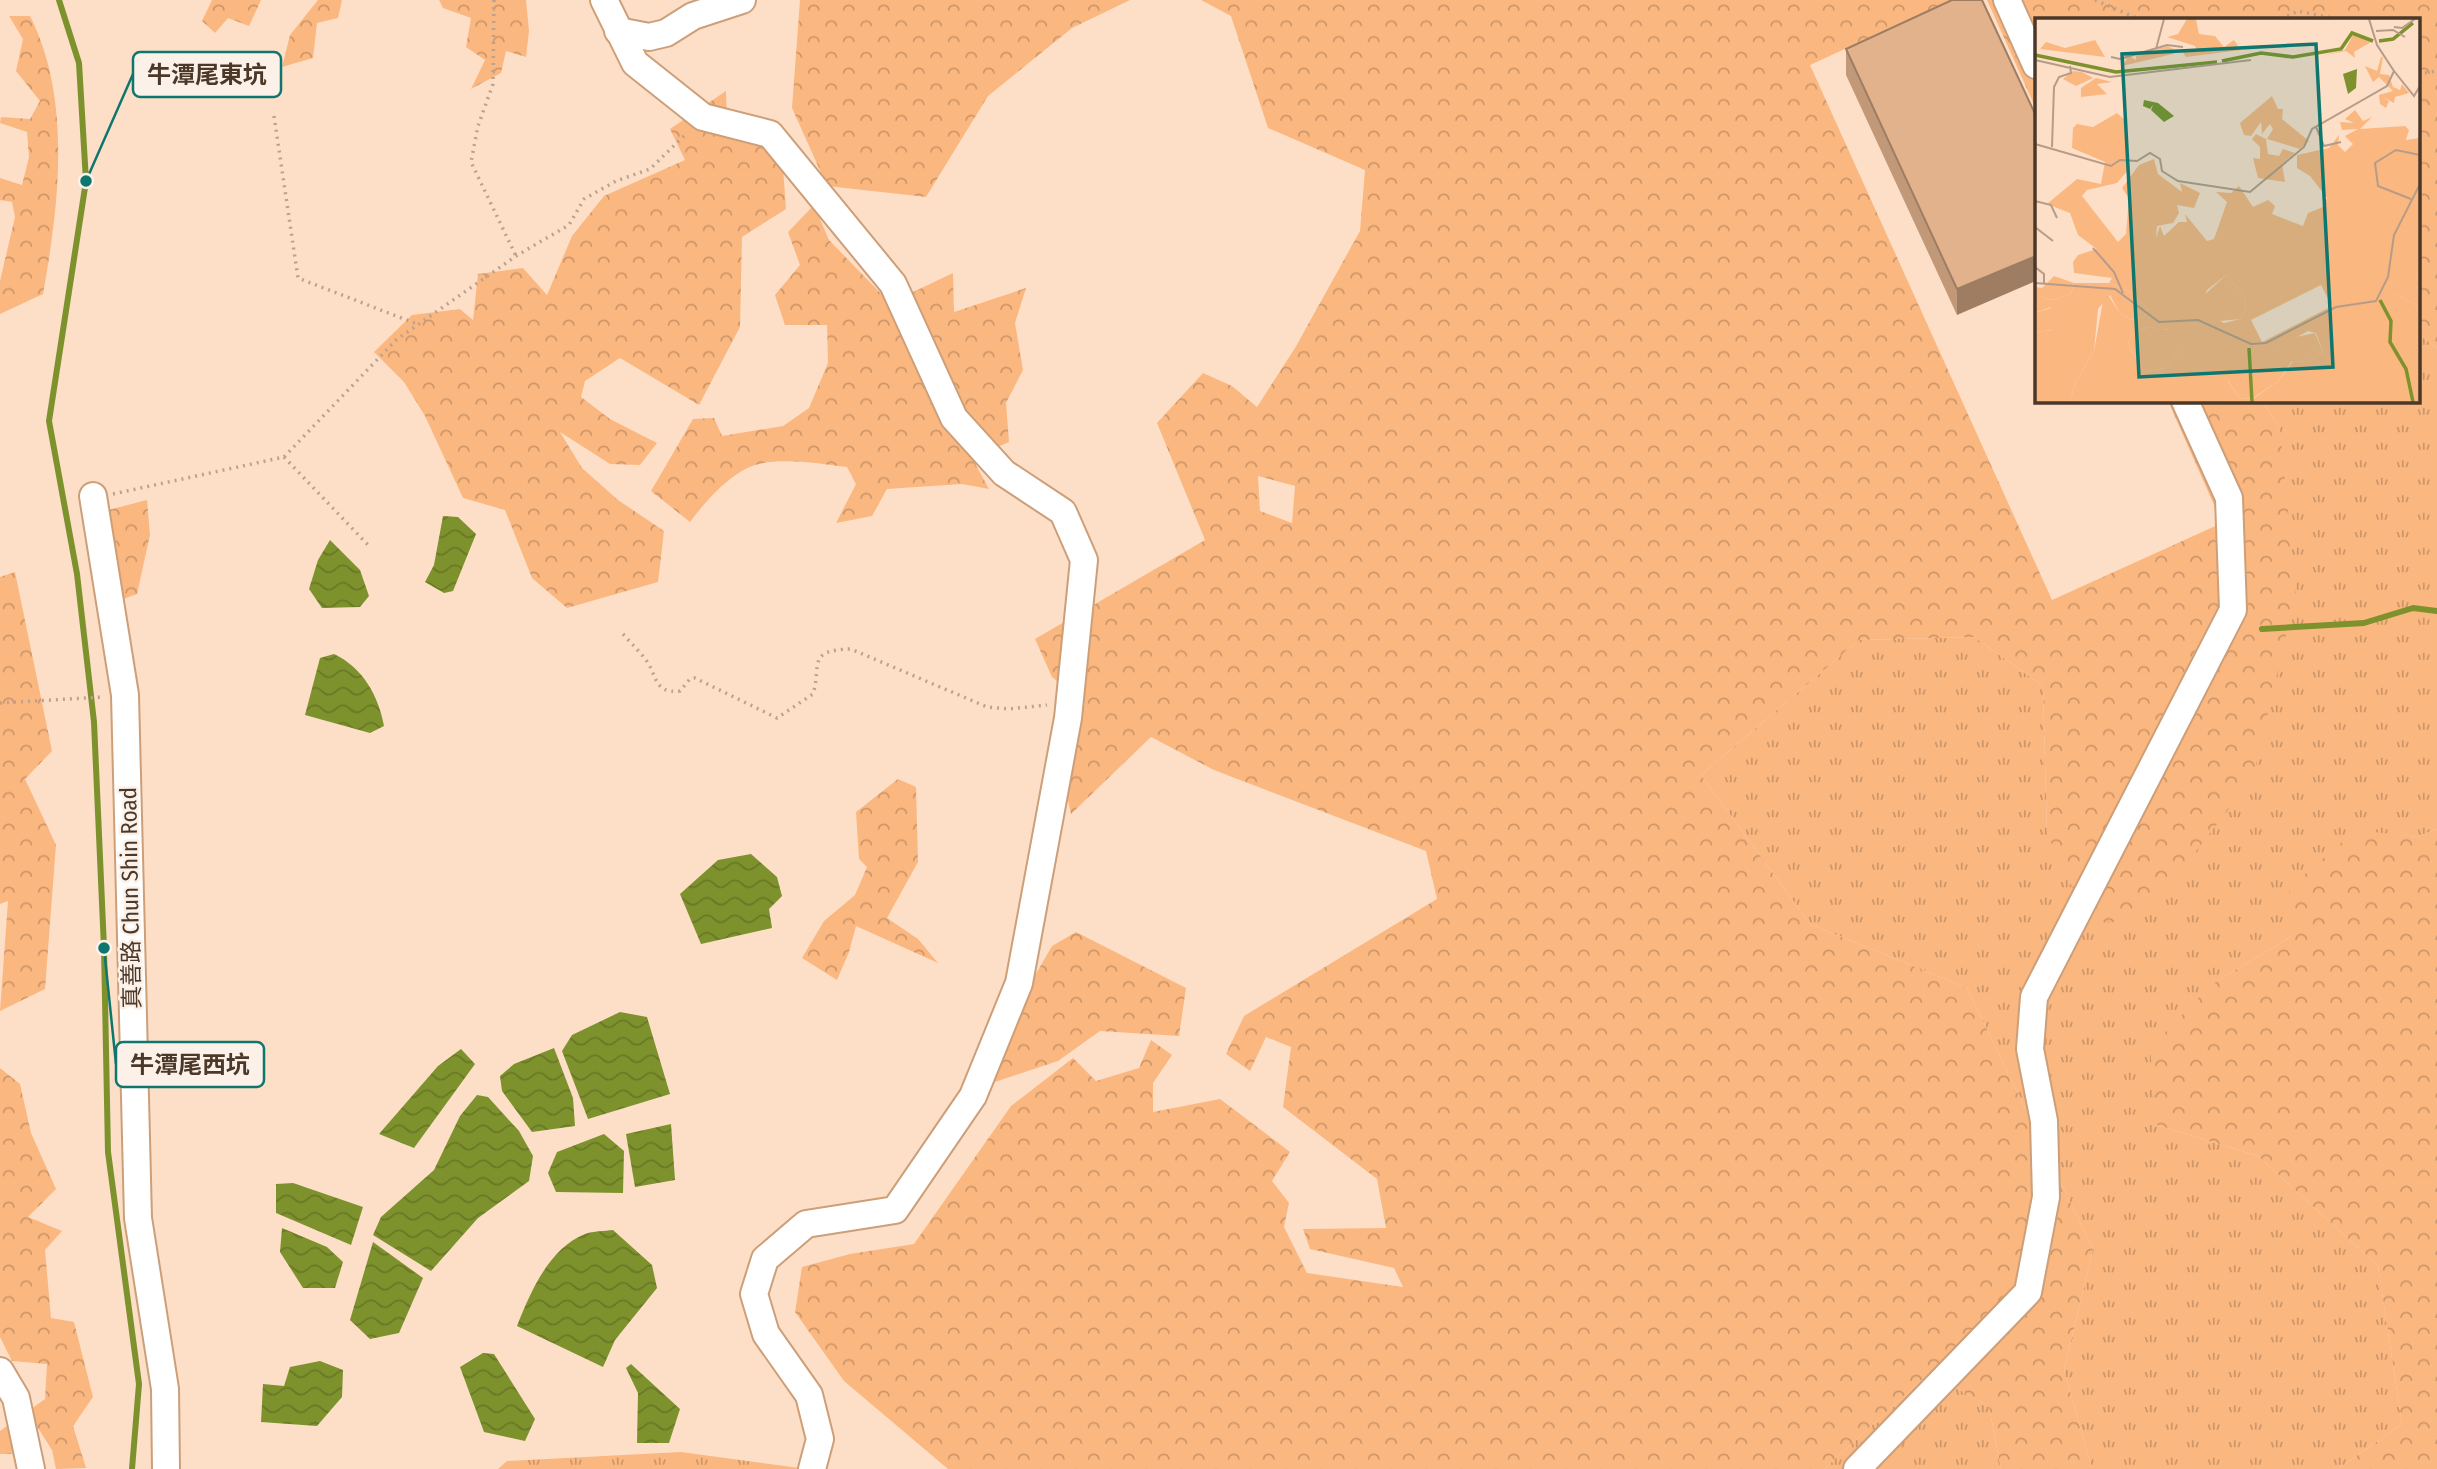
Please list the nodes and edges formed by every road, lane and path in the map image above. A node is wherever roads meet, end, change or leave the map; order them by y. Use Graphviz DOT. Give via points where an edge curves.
graph roads {
  1 [pos="494,0"];
  2 [pos="604,0"];
  3 [pos="741,0"];
  4 [pos="2007,0"];
  5 [pos="2095,0"];
  6 [pos="2137,18"];
  7 [pos="2283,18"];
  8 [pos="2332,18"];
  9 [pos="618,31"];
  10 [pos="2035,63"];
  11 [pos="274,116"];
  12 [pos="703,117"];
  13 [pos="516,256"];
  14 [pos="418,324"];
  15 [pos="2185,402"];
  16 [pos="284,457"];
  17 [pos="93,496"];
  18 [pos="369,546"];
  19 [pos="623,634"];
  20 [pos="112,696"];
  21 [pos="1070,702"];
  22 [pos="0,703"];
  23 [pos="0,1371"];
  24 [pos="31,1469"];
  25 [pos="166,1469"];
  26 [pos="812,1469"];
  27 [pos="1857,1469"];
  1 -- 13 [label="path" via="493,84 471,162"];
  2 -- 9 [label="street"];
  3 -- 9 [label="street" via="693,16 666,33 649,37"];
  4 -- 10 [label="street"];
  5 -- 6 [label="path"];
  7 -- 8 [label="path" via="2298,11"];
  9 -- 12 [label="street" via="635,63"];
  11 -- 14 [label="path" via="298,278"];
  12 -- 13 [label="path" via="650,169 584,199 569,225"];
  12 -- 21 [label="street" via="770,134 893,285 954,418 1004,473 1063,512 1084,560"];
  13 -- 14 [label="path"];
  14 -- 16 [label="path" via="396,340"];
  15 -- 27 [label="street" via="2229,498 2233,610 2034,997 2030,1049 2044,1121 2046,1197 2028,1292"];
  16 -- 17 [label="path" via="138,491"];
  16 -- 18 [label="path"];
  17 -- 25 [label="street, 真善路 Chun Shin Road" via="125,695 138,1218 166,1389"];
  19 -- 21 [label="path" via="666,690 680,691 695,678 777,718 813,694 819,658 841,649 851,649 987,708"];
  20 -- 22 [label="path"];
  21 -- 26 [label="street" via="1019,983 973,1096 895,1210 806,1224 765,1259 754,1294 766,1334 809,1395 820,1439"];
  23 -- 24 [label="street" via="16,1398"];
}
